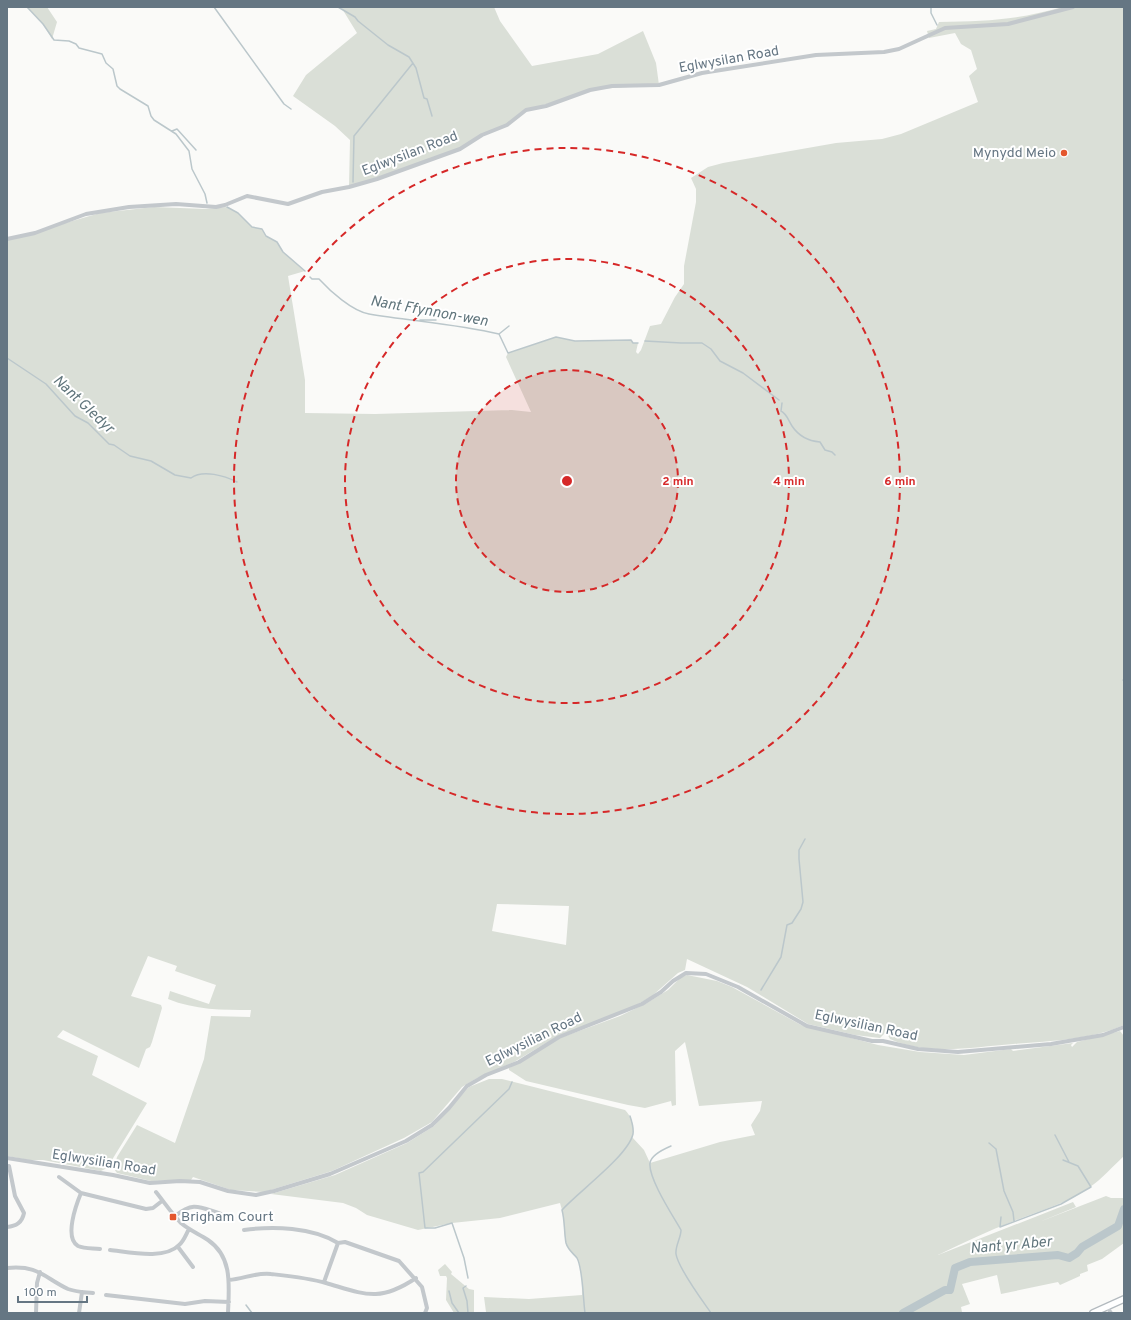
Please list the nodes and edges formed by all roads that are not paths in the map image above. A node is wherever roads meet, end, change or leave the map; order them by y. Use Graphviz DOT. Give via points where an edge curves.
graph roads {
  1 [pos="1072,7"];
  2 [pos="7,239"];
  3 [pos="1124,1027"];
  4 [pos="7,1158"];
  5 [pos="9,1166"];
  6 [pos="59,1178"];
  7 [pos="156,1192"];
  8 [pos="81,1193"];
  9 [pos="162,1201"];
  10 [pos="221,1214"];
  11 [pos="175,1216"];
  12 [pos="7,1227"];
  13 [pos="189,1229"];
  14 [pos="244,1230"];
  15 [pos="338,1243"];
  16 [pos="178,1246"];
  17 [pos="100,1249"];
  18 [pos="110,1250"];
  19 [pos="193,1267"];
  20 [pos="7,1268"];
  21 [pos="40,1272"];
  22 [pos="416,1278"];
  23 [pos="229,1280"];
  24 [pos="324,1282"];
  25 [pos="82,1292"];
  26 [pos="93,1293"];
  27 [pos="106,1295"];
  28 [pos="1124,1299"];
  29 [pos="228,1302"];
  30 [pos="1107,1306"];
  31 [pos="36,1313"];
  32 [pos="79,1313"];
  33 [pos="228,1313"];
  34 [pos="424,1313"];
  35 [pos="1092,1313"];
  36 [pos="1111,1313"];
  1 -- 2 [label="street, Eglwysilan Road" via="1008,24 946,28 899,49 884,52 816,56 702,73 659,85 612,86 590,90 546,106 526,110 507,125 482,135 460,149 377,180 322,192 288,204 246,196 216,207 165,204 117,208 86,214 35,233"];
  3 -- 4 [label="street, Eglwysilian Road" via="1103,1035 1051,1044 971,1052 918,1049 807,1026 738,987 706,974 686,973 642,1004 559,1037 519,1062 486,1075 467,1086 432,1125 406,1141 330,1174 274,1191 256,1194 233,1192 200,1182 150,1184 113,1175"];
  5 -- 12 [label="street" via="15,1196 24,1213 18,1224"];
  6 -- 8 [label="street"];
  7 -- 9 [label="street"];
  8 -- 9 [label="street" via="146,1209"];
  8 -- 17 [label="street" via="73,1217 71,1237 80,1246"];
  9 -- 11 [label="street"];
  10 -- 11 [label="street" via="193,1206 187,1207"];
  11 -- 13 [label="street"];
  13 -- 16 [label="street"];
  13 -- 23 [label="street" via="219,1249 227,1265"];
  14 -- 15 [label="street" via="296,1230 320,1235"];
  15 -- 22 [label="street" via="344,1242 399,1261"];
  15 -- 24 [label="street"];
  16 -- 18 [label="street" via="161,1254"];
  16 -- 19 [label="street"];
  20 -- 21 [label="street" via="25,1268"];
  21 -- 25 [label="street" via="68,1289"];
  21 -- 31 [label="street"];
  22 -- 24 [label="street" via="394,1291 367,1295"];
  22 -- 34 [label="street" via="425,1297 427,1308"];
  23 -- 24 [label="street" via="266,1273"];
  23 -- 29 [label="street"];
  25 -- 26 [label="street"];
  25 -- 32 [label="street"];
  27 -- 29 [label="street" via="185,1304 205,1301"];
  28 -- 30 [label="main road"];
  29 -- 33 [label="street"];
  30 -- 35 [label="main road"];
  30 -- 36 [label="street"];
}
